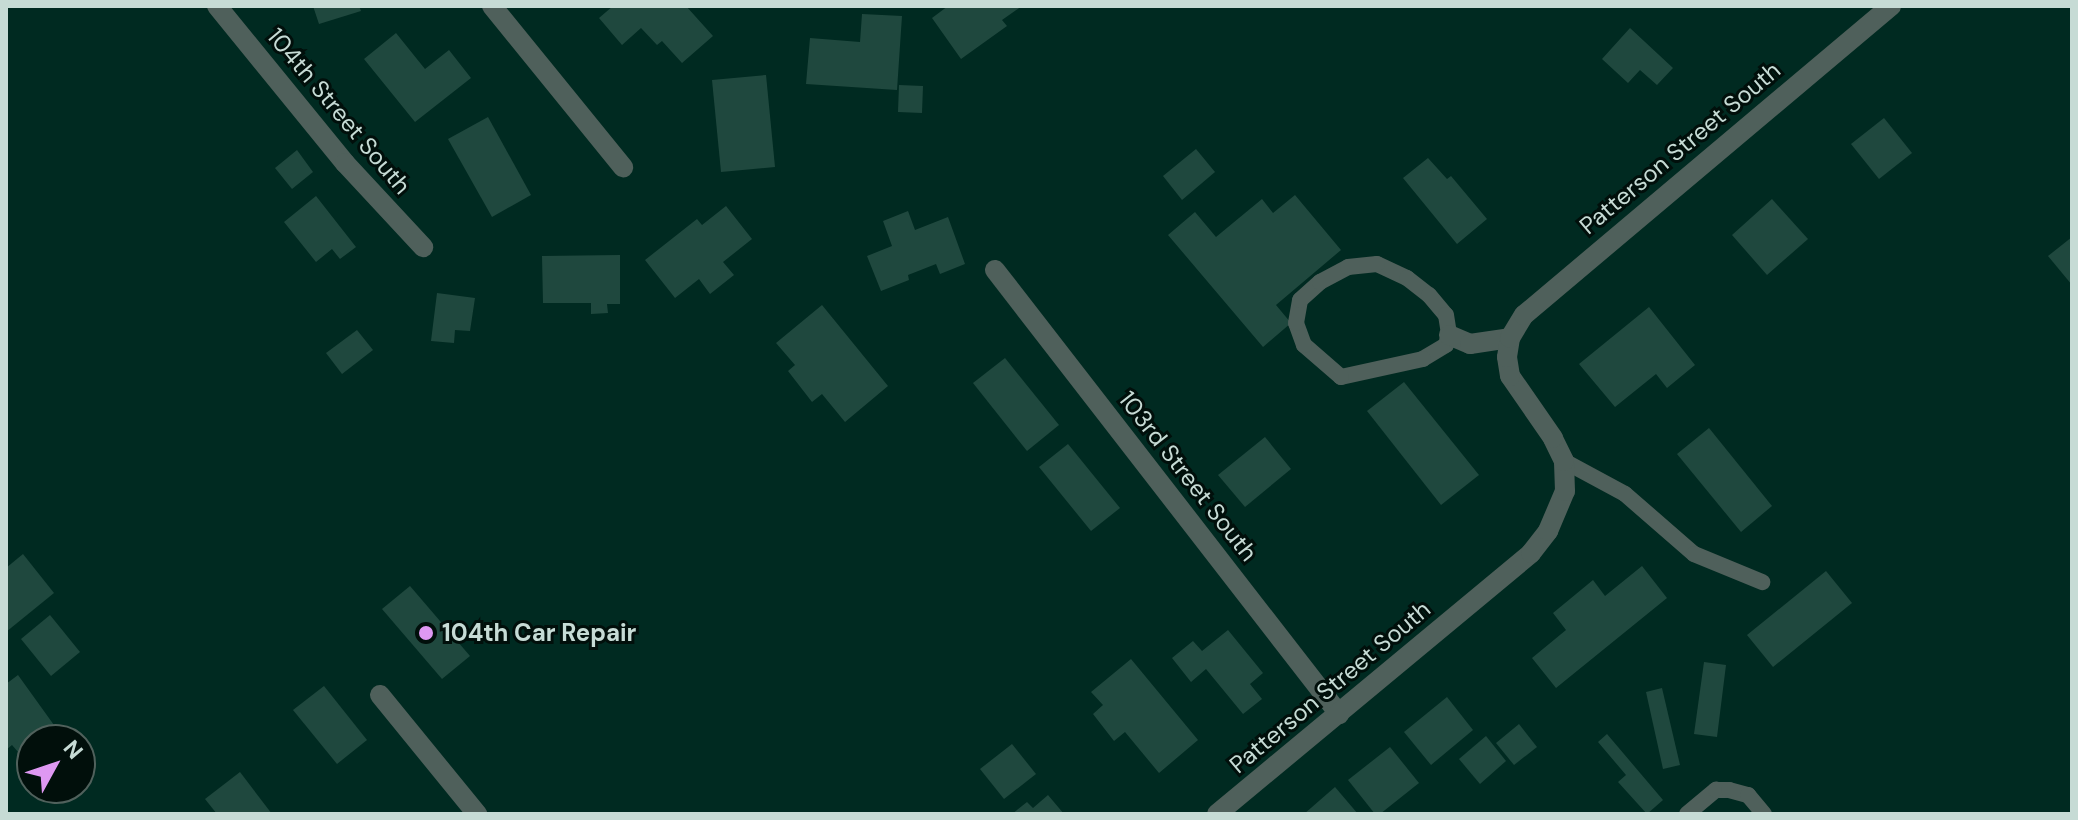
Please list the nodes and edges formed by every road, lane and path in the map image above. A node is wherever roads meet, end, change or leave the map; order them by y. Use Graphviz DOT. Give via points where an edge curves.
graph roads {
  1 [pos="217,6"];
  2 [pos="492,6"];
  3 [pos="1891,6"];
  4 [pos="623,167"];
  5 [pos="423,247"];
  6 [pos="995,270"];
  7 [pos="1449,335"];
  8 [pos="1510,338"];
  9 [pos="1564,461"];
  10 [pos="1762,582"];
  11 [pos="380,695"];
  12 [pos="1339,714"];
  13 [pos="477,814"];
  14 [pos="1217,814"];
  15 [pos="1687,814"];
  16 [pos="1764,814"];
  1 -- 5 [label="street, 104th Street South" via="345,163"];
  2 -- 4 [label="street"];
  3 -- 8 [label="street, Patterson Street South" via="1544,296"];
  6 -- 12 [label="street, 103rd Street South"];
  7 -- 7 [label="lane" via="1446,315 1429,295 1377,264 1348,267 1320,282 1300,300 1296,323 1304,345 1341,377 1423,359 1446,345"];
  7 -- 8 [label="street" via="1470,344"];
  8 -- 9 [label="street" via="1510,376"];
  9 -- 10 [label="lane" via="1625,494 1694,554"];
  9 -- 12 [label="street, Patterson Street South" via="1565,491 1556,517 1531,553"];
  11 -- 13 [label="street"];
  12 -- 14 [label="street, Patterson Street South"];
  15 -- 16 [label="lane" via="1716,790 1748,795"];
}
